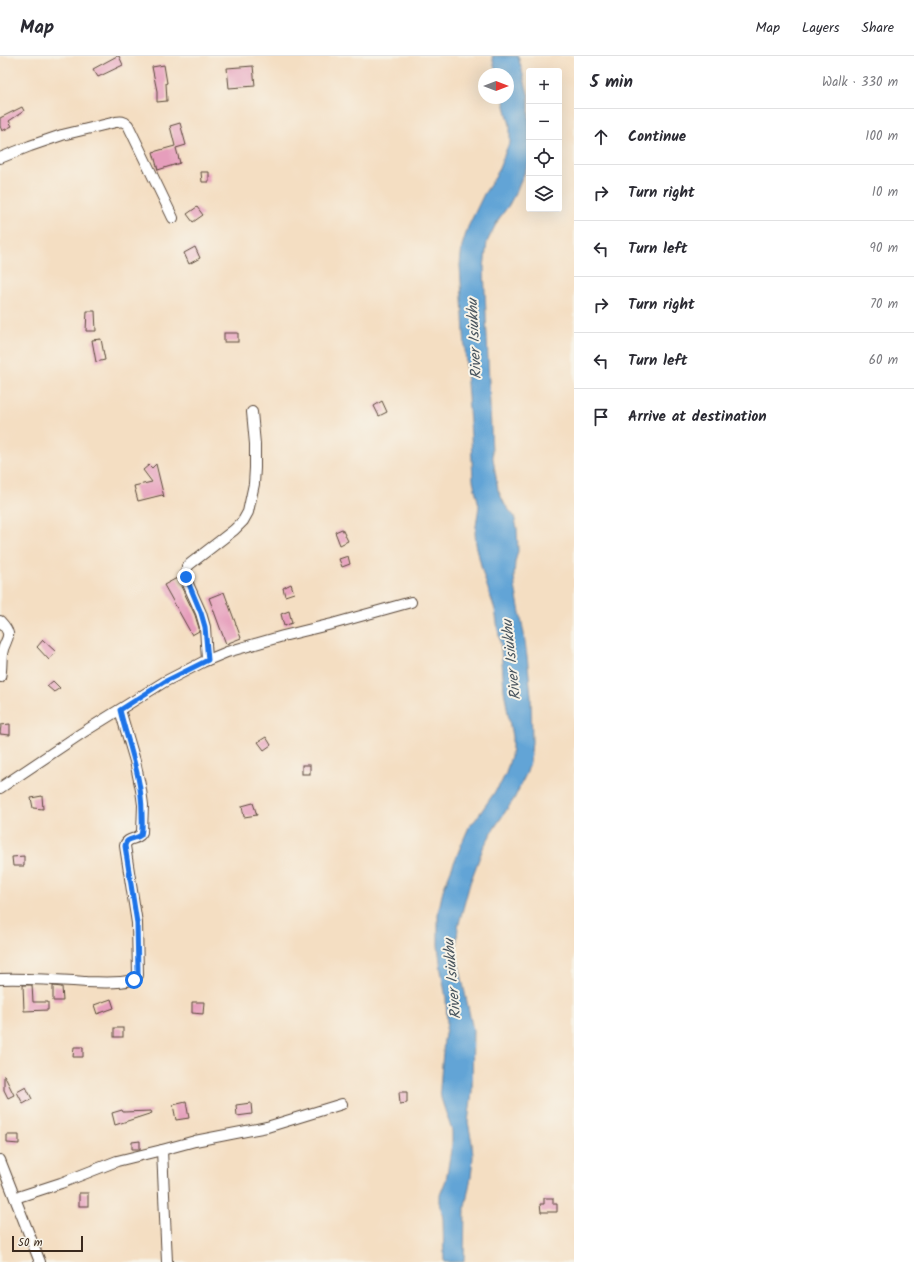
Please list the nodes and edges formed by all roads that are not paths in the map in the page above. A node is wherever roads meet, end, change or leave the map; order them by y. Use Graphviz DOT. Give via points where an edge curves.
graph roads {
  1 [pos="0,158"];
  2 [pos="173,218"];
  3 [pos="252,412"];
  4 [pos="411,602"];
  5 [pos="0,622"];
  6 [pos="208,660"];
  7 [pos="0,677"];
  8 [pos="120,710"];
  9 [pos="0,788"];
  10 [pos="0,979"];
  11 [pos="342,1104"];
  12 [pos="162,1150"];
  13 [pos="0,1160"];
  14 [pos="15,1198"];
  15 [pos="40,1262"];
  16 [pos="167,1262"];
  1 -- 2 [label="street" via="62,136 116,122 126,122"];
  3 -- 6 [label="street" via="255,468 248,512 234,530 190,564 186,570 188,584 205,627"];
  4 -- 6 [label="street" via="227,652"];
  5 -- 7 [label="street" via="9,636 3,650"];
  6 -- 8 [label="street" via="164,682"];
  8 -- 9 [label="street"];
  8 -- 10 [label="street" via="135,761 142,805 141,835 125,842 137,923 138,975 132,980 119,982"];
  11 -- 12 [label="street" via="267,1127"];
  12 -- 14 [label="street" via="117,1161"];
  12 -- 16 [label="street"];
  13 -- 14 [label="street"];
  14 -- 15 [label="street"];
}
